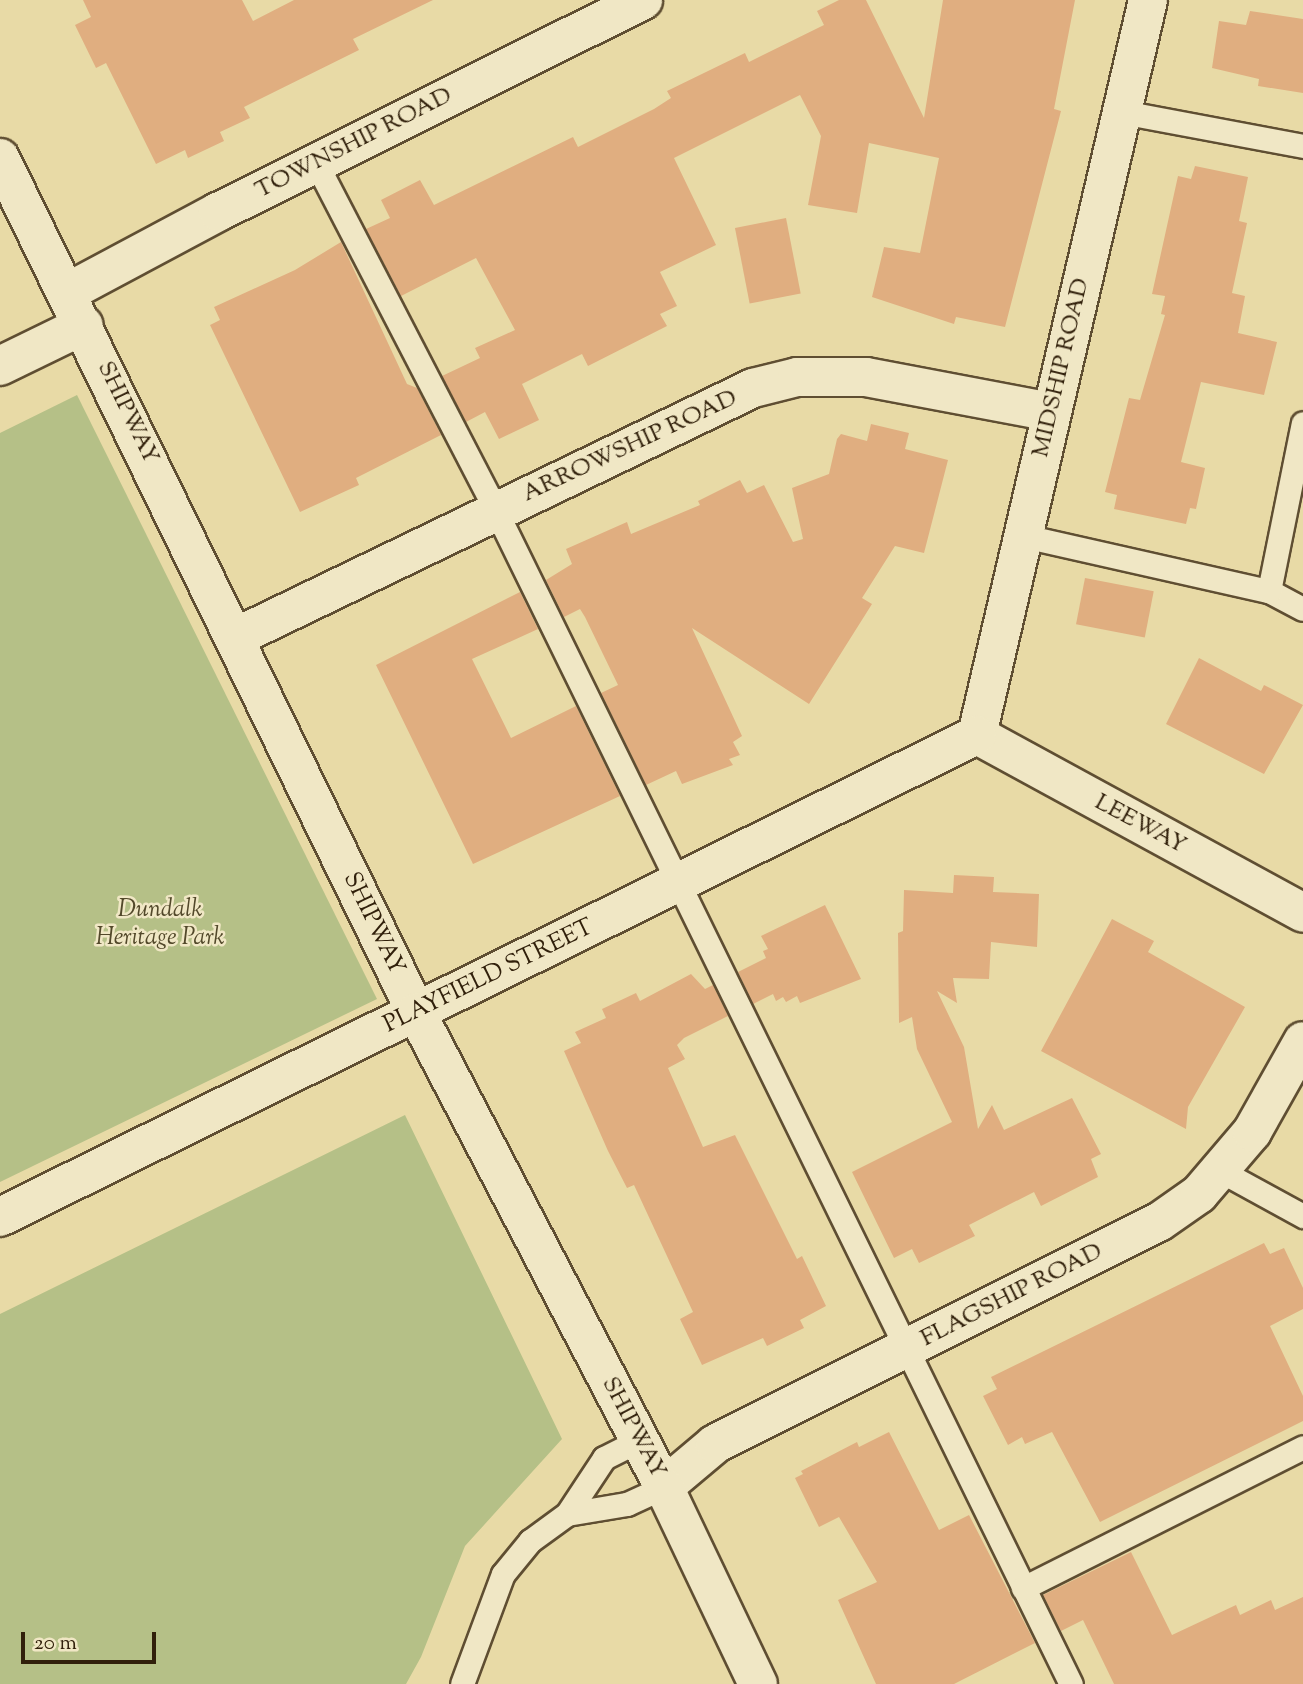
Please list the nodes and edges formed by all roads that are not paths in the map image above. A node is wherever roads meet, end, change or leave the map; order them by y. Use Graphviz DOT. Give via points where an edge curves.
graph roads {
  1 [pos="643,0"];
  2 [pos="1148,0"];
  3 [pos="1122,112"];
  4 [pos="1303,146"];
  5 [pos="0,158"];
  6 [pos="317,165"];
  7 [pos="76,309"];
  8 [pos="0,366"];
  9 [pos="1051,412"];
  10 [pos="1303,423"];
  11 [pos="496,511"];
  12 [pos="1024,536"];
  13 [pos="1269,592"];
  14 [pos="1303,609"];
  15 [pos="234,638"];
  16 [pos="977,736"];
  17 [pos="680,884"];
  18 [pos="1303,913"];
  19 [pos="416,1012"];
  20 [pos="1303,1041"];
  21 [pos="1219,1170"];
  22 [pos="1303,1216"];
  23 [pos="0,1217"];
  24 [pos="905,1349"];
  25 [pos="640,1440"];
  26 [pos="1303,1447"];
  27 [pos="664,1487"];
  28 [pos="567,1514"];
  29 [pos="1023,1588"];
  30 [pos="462,1684"];
  31 [pos="758,1684"];
  32 [pos="1071,1684"];
  1 -- 6 [label="street, TOWNSHIP ROAD"];
  2 -- 3 [label="street, MIDSHIP ROAD"];
  3 -- 4 [label="lane"];
  3 -- 9 [label="street, MIDSHIP ROAD"];
  5 -- 7 [label="street, SHIPWAY"];
  6 -- 7 [label="street, TOWNSHIP ROAD"];
  6 -- 11 [label="lane"];
  7 -- 8 [label="street, TOWNSHIP ROAD"];
  7 -- 15 [label="street, SHIPWAY"];
  9 -- 11 [label="street, ARROWSHIP ROAD" via="866,377 797,377 754,388"];
  9 -- 12 [label="street, MIDSHIP ROAD"];
  10 -- 13 [label="lane"];
  11 -- 15 [label="street, ARROWSHIP ROAD"];
  11 -- 17 [label="lane"];
  12 -- 13 [label="lane"];
  12 -- 16 [label="street, MIDSHIP ROAD"];
  13 -- 14 [label="lane"];
  15 -- 19 [label="street, SHIPWAY"];
  16 -- 17 [label="street, PLAYFIELD STREET"];
  16 -- 18 [label="street, LEEWAY"];
  17 -- 19 [label="street, PLAYFIELD STREET"];
  17 -- 24 [label="lane"];
  19 -- 23 [label="street, PLAYFIELD STREET"];
  19 -- 25 [label="street, SHIPWAY"];
  20 -- 21 [label="street, FLAGSHIP ROAD" via="1252,1132"];
  21 -- 22 [label="lane"];
  21 -- 24 [label="street, FLAGSHIP ROAD" via="1199,1194 1159,1222"];
  24 -- 27 [label="street, FLAGSHIP ROAD" via="715,1444"];
  24 -- 29 [label="lane"];
  25 -- 27 [label="street, SHIPWAY"];
  25 -- 28 [label="lane" via="604,1458"];
  26 -- 29 [label="lane"];
  27 -- 28 [label="lane" via="627,1504"];
  27 -- 31 [label="street, SHIPWAY"];
  28 -- 30 [label="lane" via="530,1541 503,1573"];
  29 -- 32 [label="lane"];
}
